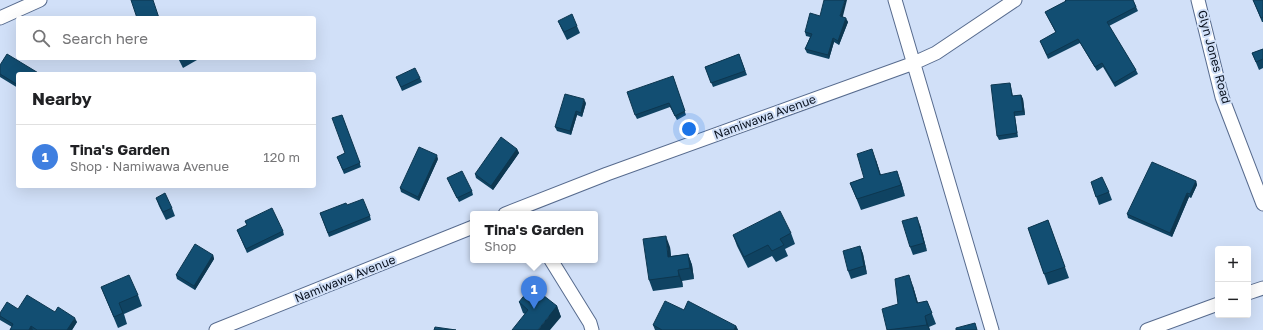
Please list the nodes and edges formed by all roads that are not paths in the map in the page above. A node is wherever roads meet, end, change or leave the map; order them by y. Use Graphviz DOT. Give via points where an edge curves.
graph roads {
  1 [pos="40,0"];
  2 [pos="895,0"];
  3 [pos="1015,0"];
  4 [pos="1198,0"];
  5 [pos="0,18"];
  6 [pos="914,63"];
  7 [pos="1263,204"];
  8 [pos="520,211"];
  9 [pos="470,228"];
  10 [pos="553,263"];
  11 [pos="1263,288"];
  12 [pos="1251,293"];
  13 [pos="1215,305"];
  14 [pos="234,327"];
  15 [pos="216,330"];
  16 [pos="592,330"];
  17 [pos="992,330"];
  18 [pos="1147,330"];
  1 -- 5 [label="street"];
  2 -- 6 [label="street"];
  3 -- 6 [label="street, Namiwawa Avenue" via="936,52"];
  4 -- 7 [label="street, Glyn Jones Road" via="1222,97"];
  6 -- 8 [label="street, Namiwawa Avenue" via="607,174"];
  6 -- 17 [label="street"];
  9 -- 14 [label="street, Namiwawa Avenue"];
  10 -- 16 [label="street"];
  11 -- 12 [label="street"];
  13 -- 18 [label="street"];
  14 -- 15 [label="street, Namiwawa Avenue"];
}
